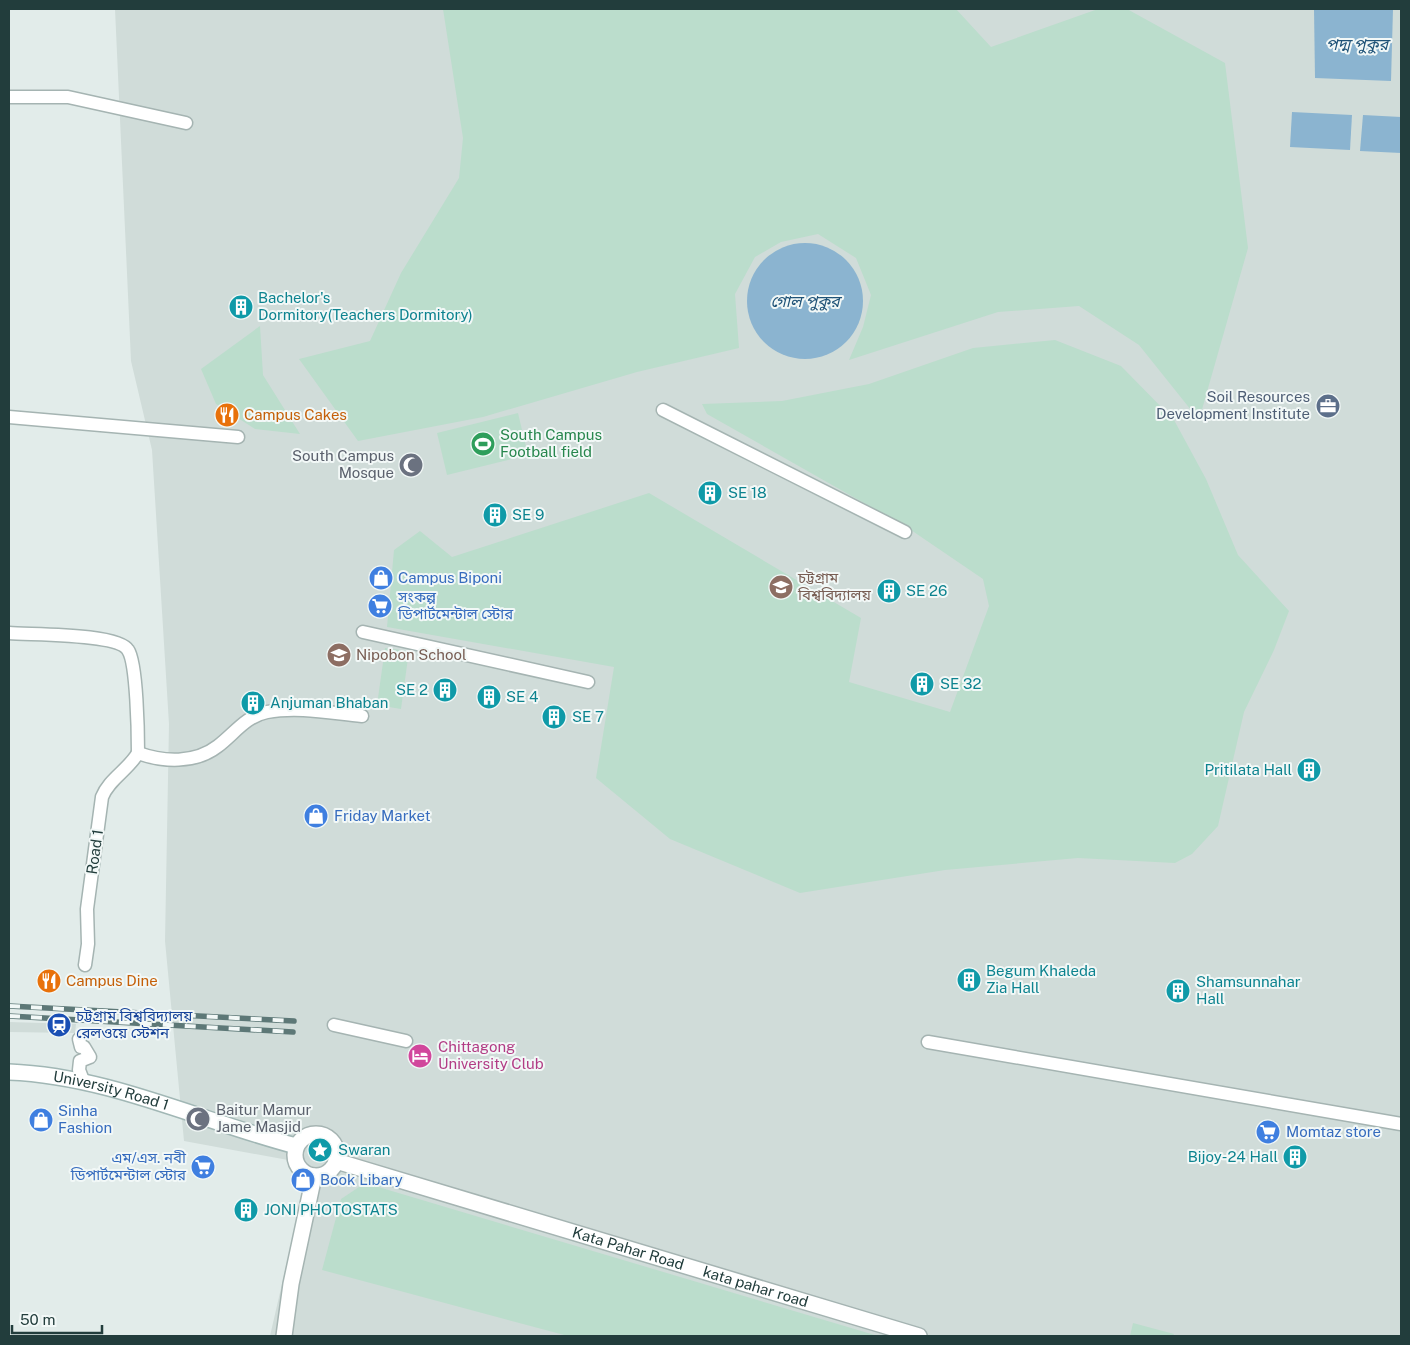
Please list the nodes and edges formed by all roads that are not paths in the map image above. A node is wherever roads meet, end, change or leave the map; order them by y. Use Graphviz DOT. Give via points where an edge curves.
graph roads {
  1 [pos="9,96"];
  2 [pos="186,122"];
  3 [pos="663,410"];
  4 [pos="9,417"];
  5 [pos="238,437"];
  6 [pos="905,532"];
  7 [pos="363,632"];
  8 [pos="9,633"];
  9 [pos="588,682"];
  10 [pos="362,716"];
  11 [pos="138,753"];
  12 [pos="85,965"];
  13 [pos="334,1025"];
  14 [pos="79,1039"];
  15 [pos="406,1041"];
  16 [pos="928,1042"];
  17 [pos="9,1072"];
  18 [pos="84,1083"];
  19 [pos="1401,1124"];
  20 [pos="296,1146"];
  21 [pos="336,1161"];
  22 [pos="361,1168"];
  23 [pos="314,1176"];
  24 [pos="284,1336"];
  25 [pos="920,1336"];
  1 -- 2 [label="street" via="68,97"];
  3 -- 6 [label="street"];
  4 -- 5 [label="street"];
  7 -- 9 [label="street"];
  8 -- 11 [label="street" via="98,638 121,643 129,650"];
  10 -- 11 [label="street" via="298,709 266,712 247,720 205,754 170,761"];
  11 -- 12 [label="street, Road 1" via="105,789 102,797 87,909"];
  13 -- 15 [label="street"];
  14 -- 18 [label="street" via="90,1057 80,1061 78,1070"];
  16 -- 19 [label="street"];
  17 -- 18 [label="street, University Road 1"];
  18 -- 20 [label="street, University Road 1" via="139,1095 195,1116"];
  20 -- 21 [label="street" via="308,1135 322,1135 336,1148"];
  20 -- 23 [label="street" via="298,1166"];
  21 -- 23 [label="street" via="330,1171"];
  21 -- 25 [label="street, Kata Pahar Road"];
  22 -- 25 [label="street, kata pahar road"];
  23 -- 24 [label="street" via="291,1284"];
}
